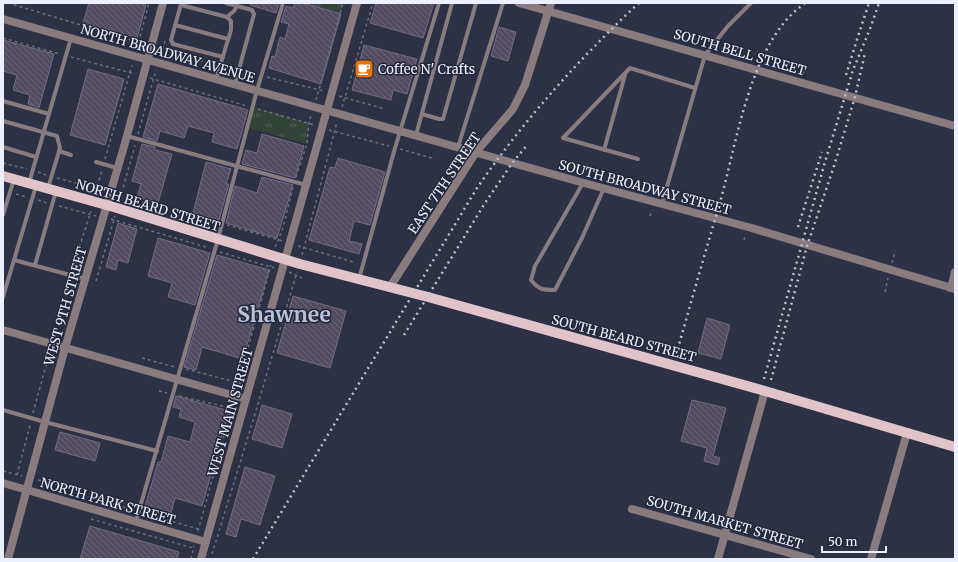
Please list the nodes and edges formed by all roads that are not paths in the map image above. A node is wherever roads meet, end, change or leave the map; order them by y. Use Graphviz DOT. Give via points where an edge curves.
graph roads {
  1 [pos="163,3"];
  2 [pos="226,3"];
  3 [pos="283,3"];
  4 [pos="357,3"];
  5 [pos="439,3"];
  6 [pos="452,3"];
  7 [pos="476,3"];
  8 [pos="503,3"];
  9 [pos="519,3"];
  10 [pos="751,3"];
  11 [pos="181,4"];
  12 [pos="237,6"];
  13 [pos="550,7"];
  14 [pos="227,17"];
  15 [pos="3,19"];
  16 [pos="175,24"];
  17 [pos="71,38"];
  18 [pos="228,39"];
  19 [pos="705,55"];
  20 [pos="223,57"];
  21 [pos="148,59"];
  22 [pos="626,73"];
  23 [pos="216,78"];
  24 [pos="235,84"];
  25 [pos="696,88"];
  26 [pos="257,90"];
  27 [pos="3,101"];
  28 [pos="327,110"];
  29 [pos="49,114"];
  30 [pos="422,114"];
  31 [pos="3,120"];
  32 [pos="955,126"];
  33 [pos="401,130"];
  34 [pos="44,132"];
  35 [pos="126,136"];
  36 [pos="416,136"];
  37 [pos="458,147"];
  38 [pos="3,148"];
  39 [pos="604,150"];
  40 [pos="59,151"];
  41 [pos="476,152"];
  42 [pos="71,155"];
  43 [pos="36,158"];
  44 [pos="638,159"];
  45 [pos="96,162"];
  46 [pos="237,166"];
  47 [pos="117,168"];
  48 [pos="3,176"];
  49 [pos="14,179"];
  50 [pos="584,183"];
  51 [pos="32,184"];
  52 [pos="306,185"];
  53 [pos="604,188"];
  54 [pos="52,190"];
  55 [pos="662,204"];
  56 [pos="106,205"];
  57 [pos="3,215"];
  58 [pos="218,239"];
  59 [pos="286,259"];
  60 [pos="14,260"];
  61 [pos="35,265"];
  62 [pos="955,272"];
  63 [pos="85,279"];
  64 [pos="358,279"];
  65 [pos="390,287"];
  66 [pos="953,289"];
  67 [pos="3,297"];
  68 [pos="3,330"];
  69 [pos="66,348"];
  70 [pos="177,380"];
  71 [pos="765,391"];
  72 [pos="246,399"];
  73 [pos="3,410"];
  74 [pos="45,422"];
  75 [pos="907,433"];
  76 [pos="955,447"];
  77 [pos="157,451"];
  78 [pos="3,483"];
  79 [pos="27,490"];
  80 [pos="632,509"];
  81 [pos="136,521"];
  82 [pos="725,534"];
  83 [pos="206,542"];
  84 [pos="202,555"];
  85 [pos="8,559"];
  86 [pos="718,559"];
  87 [pos="811,559"];
  88 [pos="871,559"];
  1 -- 21 [label="street, WEST 9TH STREET"];
  2 -- 12 [label="lane"];
  3 -- 26 [label="lane"];
  4 -- 28 [label="street, WEST MAIN STREET"];
  5 -- 33 [label="lane"];
  6 -- 30 [label="lane"];
  7 -- 30 [label="lane" via="443,118"];
  8 -- 37 [label="lane"];
  9 -- 13 [label="street, SOUTH BELL STREET"];
  10 -- 19 [label="lane"];
  11 -- 14 [label="lane"];
  11 -- 16 [label="lane"];
  12 -- 14 [label="lane"];
  12 -- 24 [label="lane" via="252,10 254,14"];
  13 -- 19 [label="street, SOUTH BELL STREET"];
  13 -- 41 [label="street, EAST 7TH STREET" via="525,85 513,109"];
  14 -- 18 [label="lane" via="231,21"];
  15 -- 17 [label="street, NORTH BROADWAY AVENUE"];
  16 -- 18 [label="lane"];
  16 -- 20 [label="lane" via="171,40 173,44"];
  17 -- 21 [label="street, NORTH BROADWAY AVENUE"];
  17 -- 29 [label="lane"];
  18 -- 20 [label="lane"];
  19 -- 25 [label="lane"];
  19 -- 32 [label="street, SOUTH BELL STREET"];
  20 -- 23 [label="lane"];
  21 -- 23 [label="street, NORTH BROADWAY AVENUE"];
  21 -- 35 [label="street, WEST 9TH STREET"];
  22 -- 25 [label="lane" via="630,68"];
  22 -- 39 [label="lane"];
  22 -- 39 [label="lane" via="563,138"];
  23 -- 24 [label="street, NORTH BROADWAY AVENUE"];
  24 -- 26 [label="street, NORTH BROADWAY AVENUE"];
  25 -- 55 [label="lane"];
  26 -- 28 [label="street, NORTH BROADWAY AVENUE"];
  26 -- 46 [label="lane"];
  27 -- 29 [label="lane"];
  28 -- 33 [label="street, SOUTH BROADWAY STREET"];
  28 -- 52 [label="street, WEST MAIN STREET"];
  29 -- 34 [label="lane"];
  30 -- 36 [label="lane"];
  31 -- 34 [label="lane"];
  33 -- 36 [label="street, SOUTH BROADWAY STREET"];
  33 -- 64 [label="lane"];
  34 -- 40 [label="lane" via="57,136"];
  34 -- 43 [label="lane"];
  35 -- 46 [label="lane"];
  35 -- 47 [label="street, WEST 9TH STREET"];
  36 -- 37 [label="street, SOUTH BROADWAY STREET"];
  37 -- 41 [label="street, SOUTH BROADWAY STREET"];
  38 -- 43 [label="lane"];
  39 -- 44 [label="lane"];
  40 -- 42 [label="lane"];
  40 -- 54 [label="lane" via="51,176"];
  41 -- 50 [label="street, SOUTH BROADWAY STREET"];
  41 -- 65 [label="street, EAST 7TH STREET"];
  43 -- 51 [label="lane"];
  45 -- 47 [label="lane"];
  46 -- 52 [label="lane"];
  46 -- 58 [label="lane"];
  47 -- 56 [label="street, WEST 9TH STREET"];
  48 -- 49 [label="main road, NORTH BEARD STREET"];
  49 -- 51 [label="main road, NORTH BEARD STREET"];
  49 -- 57 [label="lane"];
  50 -- 53 [label="street, SOUTH BROADWAY STREET"];
  50 -- 53 [label="lane" via="535,266 531,280 536,288 555,290"];
  51 -- 54 [label="main road, NORTH BEARD STREET"];
  51 -- 60 [label="lane" via="32,199"];
  52 -- 59 [label="street, WEST MAIN STREET"];
  53 -- 55 [label="street, SOUTH BROADWAY STREET"];
  54 -- 56 [label="main road, NORTH BEARD STREET"];
  54 -- 61 [label="lane" via="52,204"];
  55 -- 66 [label="street, SOUTH BROADWAY STREET" via="748,227"];
  56 -- 58 [label="main road, NORTH BEARD STREET"];
  56 -- 63 [label="street, WEST 9TH STREET"];
  58 -- 59 [label="main road, NORTH BEARD STREET"];
  58 -- 70 [label="lane"];
  59 -- 64 [label="main road, SOUTH BEARD STREET"];
  59 -- 72 [label="street, WEST MAIN STREET"];
  60 -- 61 [label="lane"];
  60 -- 67 [label="lane"];
  61 -- 63 [label="lane"];
  62 -- 66 [label="street"];
  63 -- 69 [label="street, WEST 9TH STREET"];
  64 -- 65 [label="main road, SOUTH BEARD STREET"];
  65 -- 71 [label="main road, SOUTH BEARD STREET"];
  68 -- 69 [label="street"];
  69 -- 70 [label="street"];
  69 -- 74 [label="street, WEST 9TH STREET"];
  70 -- 72 [label="street"];
  70 -- 77 [label="lane"];
  71 -- 75 [label="main road, SOUTH BEARD STREET"];
  71 -- 82 [label="street"];
  72 -- 83 [label="street, WEST MAIN STREET"];
  73 -- 74 [label="lane"];
  74 -- 77 [label="lane"];
  74 -- 79 [label="street, WEST 9TH STREET"];
  75 -- 76 [label="main road, SOUTH BEARD STREET"];
  75 -- 88 [label="street"];
  77 -- 81 [label="lane"];
  78 -- 79 [label="street, NORTH PARK STREET"];
  79 -- 81 [label="street, NORTH PARK STREET"];
  79 -- 85 [label="street, WEST 9TH STREET"];
  80 -- 82 [label="street, SOUTH MARKET STREET"];
  81 -- 83 [label="street, NORTH PARK STREET"];
  82 -- 86 [label="street"];
  82 -- 87 [label="street, SOUTH MARKET STREET"];
  83 -- 84 [label="street, WEST MAIN STREET"];
}
